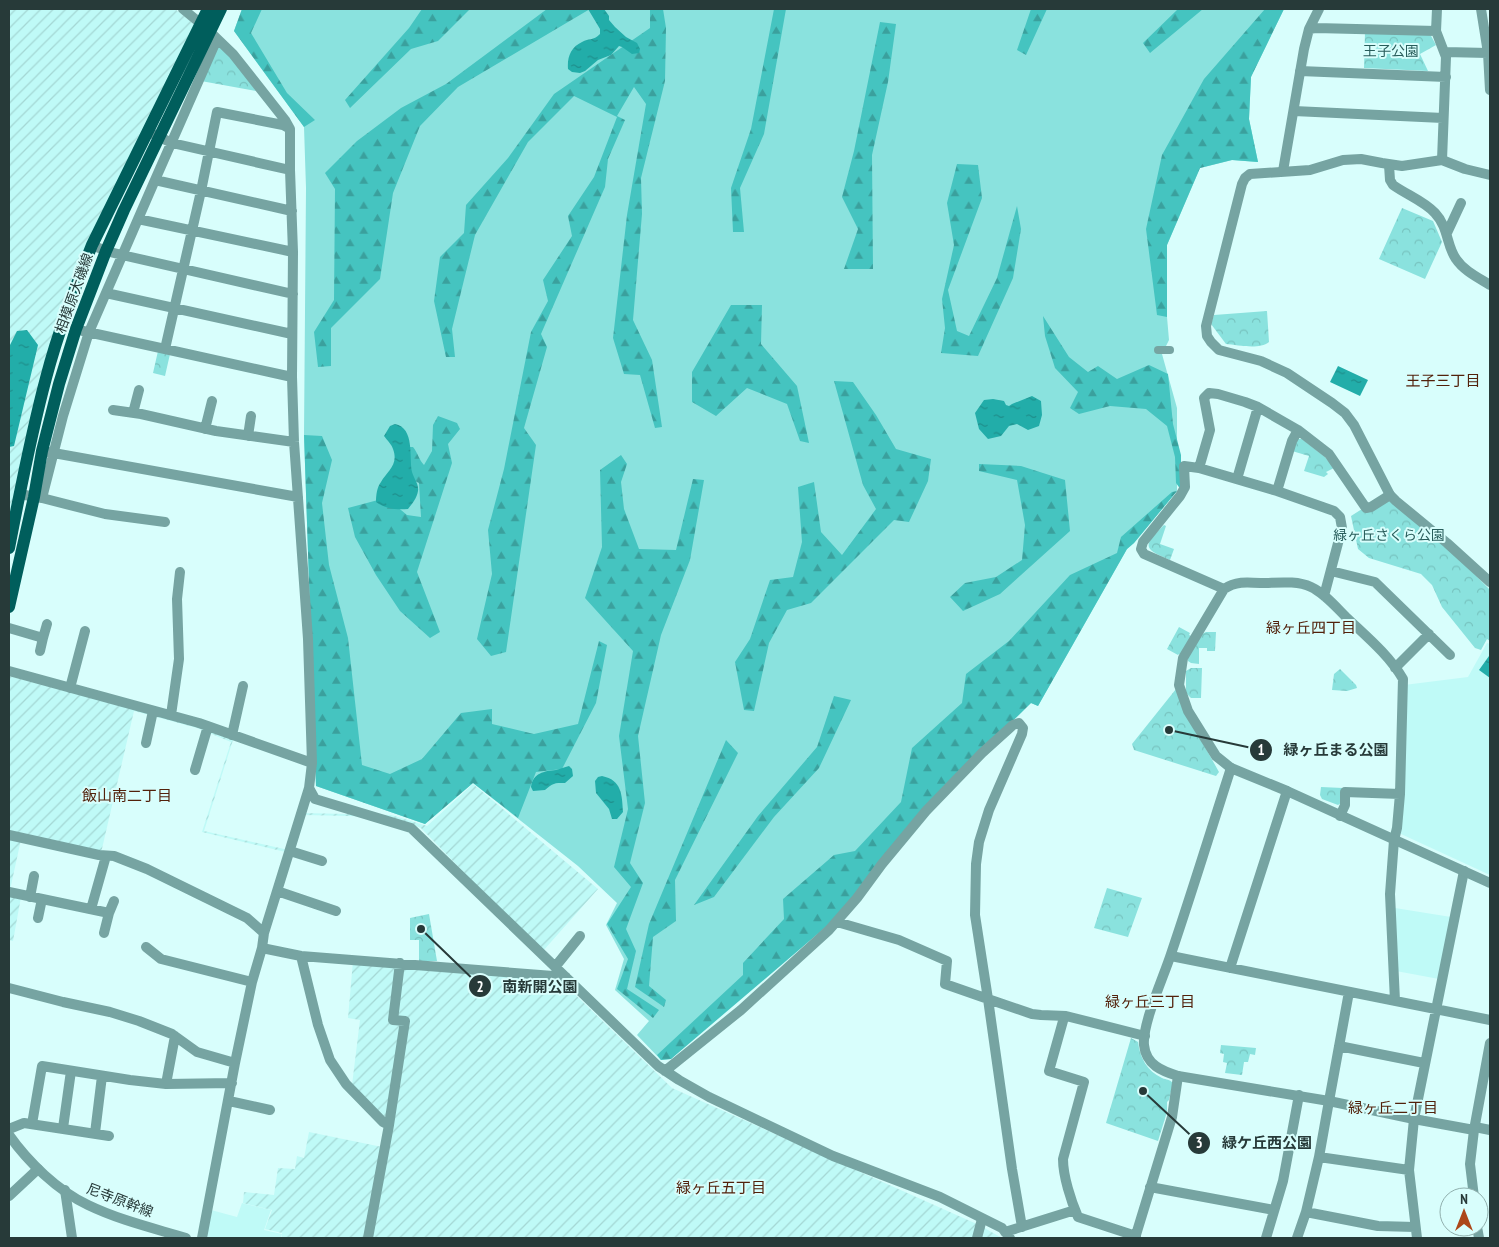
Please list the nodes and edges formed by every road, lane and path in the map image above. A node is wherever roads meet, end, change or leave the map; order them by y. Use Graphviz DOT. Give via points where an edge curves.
graph roads {
  1 [pos="183,9"];
  2 [pos="208,9"];
  3 [pos="220,9"];
  4 [pos="1319,9"];
  5 [pos="1437,9"];
  6 [pos="1481,9"];
  7 [pos="1309,29"];
  8 [pos="209,31"];
  9 [pos="1436,31"];
  10 [pos="1445,52"];
  11 [pos="1488,54"];
  12 [pos="1300,70"];
  13 [pos="1446,77"];
  14 [pos="1490,90"];
  15 [pos="1294,111"];
  16 [pos="1443,118"];
  17 [pos="290,129"];
  18 [pos="153,134"];
  19 [pos="172,143"];
  20 [pos="209,152"];
  21 [pos="1442,160"];
  22 [pos="1390,165"];
  23 [pos="290,170"];
  24 [pos="1283,172"];
  25 [pos="1490,175"];
  26 [pos="155,180"];
  27 [pos="201,192"];
  28 [pos="1461,210"];
  29 [pos="292,211"];
  30 [pos="138,219"];
  31 [pos="192,230"];
  32 [pos="1447,233"];
  33 [pos="92,245"];
  34 [pos="106,251"];
  35 [pos="293,252"];
  36 [pos="122,255"];
  37 [pos="182,270"];
  38 [pos="1490,285"];
  39 [pos="106,293"];
  40 [pos="293,294"];
  41 [pos="174,308"];
  42 [pos="63,324"];
  43 [pos="76,329"];
  44 [pos="89,332"];
  45 [pos="292,334"];
  46 [pos="165,349"];
  47 [pos="1158,350"];
  48 [pos="1170,350"];
  49 [pos="292,377"];
  50 [pos="139,390"];
  51 [pos="212,401"];
  52 [pos="1258,407"];
  53 [pos="113,410"];
  54 [pos="133,413"];
  55 [pos="251,416"];
  56 [pos="206,429"];
  57 [pos="1298,430"];
  58 [pos="248,436"];
  59 [pos="294,442"];
  60 [pos="48,452"];
  61 [pos="1199,468"];
  62 [pos="1237,479"];
  63 [pos="1277,491"];
  64 [pos="19,494"];
  65 [pos="1390,495"];
  66 [pos="38,497"];
  67 [pos="298,497"];
  68 [pos="158,518"];
  69 [pos="9,548"];
  70 [pos="1331,571"];
  71 [pos="177,578"];
  72 [pos="1490,582"];
  73 [pos="1224,589"];
  74 [pos="1324,596"];
  75 [pos="9,607"];
  76 [pos="47,624"];
  77 [pos="9,628"];
  78 [pos="85,631"];
  79 [pos="1429,634"];
  80 [pos="43,638"];
  81 [pos="40,651"];
  82 [pos="1450,655"];
  83 [pos="1396,668"];
  84 [pos="9,671"];
  85 [pos="241,686"];
  86 [pos="70,688"];
  87 [pos="153,711"];
  88 [pos="172,715"];
  89 [pos="208,726"];
  90 [pos="232,735"];
  91 [pos="146,742"];
  92 [pos="312,763"];
  93 [pos="194,764"];
  94 [pos="1231,768"];
  95 [pos="308,788"];
  96 [pos="1287,791"];
  97 [pos="1400,794"];
  98 [pos="1340,816"];
  99 [pos="9,835"];
  100 [pos="1394,840"];
  101 [pos="290,851"];
  102 [pos="106,856"];
  103 [pos="322,861"];
  104 [pos="1464,871"];
  105 [pos="34,876"];
  106 [pos="1490,883"];
  107 [pos="277,891"];
  108 [pos="9,892"];
  109 [pos="30,897"];
  110 [pos="42,899"];
  111 [pos="114,901"];
  112 [pos="91,909"];
  113 [pos="336,910"];
  114 [pos="109,913"];
  115 [pos="38,918"];
  116 [pos="837,922"];
  117 [pos="104,933"];
  118 [pos="264,933"];
  119 [pos="580,936"];
  120 [pos="262,948"];
  121 [pos="146,949"];
  122 [pos="301,956"];
  123 [pos="1171,956"];
  124 [pos="400,963"];
  125 [pos="555,967"];
  126 [pos="1230,968"];
  127 [pos="566,978"];
  128 [pos="252,982"];
  129 [pos="9,988"];
  130 [pos="1349,992"];
  131 [pos="988,999"];
  132 [pos="1394,1001"];
  133 [pos="1435,1009"];
  134 [pos="1062,1016"];
  135 [pos="1490,1020"];
  136 [pos="175,1036"];
  137 [pos="1145,1036"];
  138 [pos="1490,1043"];
  139 [pos="1339,1046"];
  140 [pos="235,1063"];
  141 [pos="1424,1063"];
  142 [pos="71,1071"];
  143 [pos="665,1071"];
  144 [pos="102,1076"];
  145 [pos="1178,1076"];
  146 [pos="232,1083"];
  147 [pos="166,1084"];
  148 [pos="1299,1095"];
  149 [pos="1328,1100"];
  150 [pos="229,1101"];
  151 [pos="267,1107"];
  152 [pos="1414,1119"];
  153 [pos="32,1124"];
  154 [pos="388,1125"];
  155 [pos="63,1128"];
  156 [pos="1474,1128"];
  157 [pos="9,1129"];
  158 [pos="1490,1130"];
  159 [pos="95,1133"];
  160 [pos="9,1135"];
  161 [pos="108,1136"];
  162 [pos="1320,1158"];
  163 [pos="38,1169"];
  164 [pos="1409,1170"];
  165 [pos="1473,1187"];
  166 [pos="1150,1188"];
  167 [pos="65,1190"];
  168 [pos="9,1196"];
  169 [pos="1075,1210"];
  170 [pos="1274,1210"];
  171 [pos="1306,1212"];
  172 [pos="982,1219"];
  173 [pos="1022,1227"];
  174 [pos="1415,1227"];
  175 [pos="1008,1235"];
  176 [pos="1136,1237"];
  177 [pos="72,1238"];
  178 [pos="80,1238"];
  179 [pos="183,1238"];
  180 [pos="202,1238"];
  181 [pos="368,1238"];
  182 [pos="977,1238"];
  183 [pos="1266,1238"];
  184 [pos="1297,1238"];
  185 [pos="1417,1238"];
  1 -- 8 [label="street"];
  2 -- 8 [label="main road, 相模原大磯線"];
  3 -- 8 [label="main road, 相模原大磯線"];
  4 -- 7 [label="street"];
  5 -- 9 [label="street"];
  6 -- 11 [label="street"];
  7 -- 9 [label="street"];
  7 -- 12 [label="street"];
  8 -- 17 [label="street" via="233,54"];
  8 -- 18 [label="main road, 相模原大磯線"];
  8 -- 19 [label="street"];
  9 -- 10 [label="street"];
  10 -- 11 [label="street"];
  10 -- 13 [label="street"];
  11 -- 14 [label="street"];
  12 -- 13 [label="street"];
  12 -- 15 [label="street"];
  13 -- 16 [label="street"];
  15 -- 16 [label="street"];
  15 -- 24 [label="street"];
  16 -- 21 [label="street"];
  17 -- 20 [label="street" via="218,107"];
  17 -- 23 [label="street"];
  18 -- 19 [label="street"];
  18 -- 33 [label="main road, 相模原大磯線"];
  18 -- 34 [label="main road, 相模原大磯線"];
  19 -- 20 [label="street"];
  19 -- 26 [label="street"];
  20 -- 23 [label="street"];
  20 -- 27 [label="street"];
  21 -- 22 [label="street"];
  21 -- 25 [label="street"];
  22 -- 24 [label="street" via="1361,159 1343,160 1310,170"];
  22 -- 32 [label="street" via="1393,185 1424,203 1442,222"];
  23 -- 29 [label="street"];
  24 -- 65 [label="street" via="1250,174 1242,184 1206,336 1219,350 1261,361 1287,373 1345,413"];
  26 -- 27 [label="street"];
  26 -- 30 [label="street"];
  27 -- 29 [label="street"];
  27 -- 31 [label="street"];
  28 -- 32 [label="street"];
  29 -- 35 [label="street"];
  30 -- 31 [label="street"];
  30 -- 36 [label="street"];
  31 -- 35 [label="street"];
  31 -- 37 [label="street"];
  32 -- 38 [label="street" via="1456,259"];
  33 -- 34 [label="street"];
  33 -- 42 [label="main road, 相模原大磯線"];
  34 -- 36 [label="street"];
  34 -- 43 [label="main road, 相模原大磯線"];
  35 -- 40 [label="street"];
  36 -- 37 [label="street"];
  36 -- 39 [label="street"];
  37 -- 40 [label="street"];
  37 -- 41 [label="street"];
  39 -- 41 [label="street"];
  39 -- 44 [label="street"];
  40 -- 45 [label="street"];
  41 -- 45 [label="street"];
  41 -- 46 [label="street"];
  42 -- 43 [label="street"];
  42 -- 64 [label="main road, 相模原大磯線"];
  43 -- 44 [label="street"];
  43 -- 60 [label="main road, 相模原大磯線" via="59,384"];
  44 -- 46 [label="street"];
  44 -- 60 [label="street" via="63,416"];
  45 -- 49 [label="street"];
  46 -- 49 [label="street"];
  47 -- 48 [label="street"];
  49 -- 59 [label="street"];
  50 -- 54 [label="street"];
  51 -- 56 [label="street"];
  52 -- 57 [label="street"];
  52 -- 61 [label="street" via="1218,394 1204,398 1210,430"];
  52 -- 62 [label="street"];
  53 -- 54 [label="street"];
  54 -- 56 [label="street"];
  55 -- 58 [label="street"];
  56 -- 58 [label="street"];
  57 -- 63 [label="street"];
  57 -- 65 [label="street" via="1329,454 1366,508"];
  58 -- 59 [label="street"];
  59 -- 67 [label="street"];
  60 -- 66 [label="main road, 相模原大磯線"];
  60 -- 67 [label="street"];
  61 -- 62 [label="street"];
  61 -- 73 [label="street" via="1184,466 1184,487 1180,496 1143,542 1141,549 1144,554"];
  62 -- 63 [label="street"];
  63 -- 70 [label="street" via="1334,510 1340,516 1342,528"];
  64 -- 66 [label="street"];
  64 -- 69 [label="main road, 相模原大磯線"];
  65 -- 72 [label="street"];
  66 -- 68 [label="street" via="105,514"];
  66 -- 75 [label="main road, 相模原大磯線"];
  67 -- 92 [label="street" via="308,639"];
  70 -- 74 [label="street"];
  70 -- 79 [label="street" via="1375,582"];
  71 -- 88 [label="street" via="179,659"];
  73 -- 74 [label="street" via="1243,582 1300,584"];
  73 -- 94 [label="street" via="1183,658 1178,685 1188,711 1216,756"];
  74 -- 83 [label="street"];
  76 -- 80 [label="street"];
  77 -- 80 [label="street"];
  78 -- 86 [label="street"];
  79 -- 82 [label="street"];
  79 -- 83 [label="street"];
  80 -- 81 [label="street"];
  83 -- 97 [label="street" via="1403,680"];
  84 -- 86 [label="street"];
  85 -- 90 [label="street"];
  86 -- 87 [label="street"];
  87 -- 88 [label="street"];
  87 -- 91 [label="street"];
  88 -- 89 [label="street"];
  89 -- 90 [label="street"];
  89 -- 93 [label="street"];
  90 -- 92 [label="street"];
  92 -- 95 [label="street"];
  94 -- 96 [label="street"];
  94 -- 123 [label="street"];
  95 -- 101 [label="street"];
  95 -- 125 [label="street" via="315,799 411,828"];
  96 -- 98 [label="street"];
  96 -- 126 [label="street"];
  97 -- 98 [label="street" via="1346,792"];
  97 -- 100 [label="street"];
  98 -- 100 [label="street"];
  99 -- 102 [label="street"];
  100 -- 104 [label="street"];
  100 -- 132 [label="street" via="1390,894"];
  101 -- 103 [label="street"];
  101 -- 107 [label="street"];
  102 -- 112 [label="street"];
  102 -- 118 [label="street" via="114,856 165,878 247,918"];
  104 -- 106 [label="street"];
  104 -- 133 [label="street"];
  105 -- 109 [label="street"];
  107 -- 113 [label="street" via="326,903"];
  107 -- 118 [label="street"];
  108 -- 109 [label="street"];
  109 -- 110 [label="street"];
  110 -- 112 [label="street"];
  110 -- 115 [label="street"];
  111 -- 114 [label="street"];
  112 -- 114 [label="street"];
  114 -- 117 [label="street"];
  116 -- 131 [label="street" via="898,940 947,961 945,984"];
  116 -- 131 [label="street" via="926,811 982,753 1019,723 1023,728 1022,734 989,810 976,864 975,915"];
  116 -- 143 [label="street" via="741,1010"];
  118 -- 120 [label="street"];
  119 -- 125 [label="street"];
  120 -- 122 [label="street"];
  120 -- 128 [label="street"];
  121 -- 128 [label="street" via="161,959"];
  122 -- 124 [label="street"];
  122 -- 154 [label="street" via="330,1060 346,1084"];
  123 -- 126 [label="street"];
  123 -- 137 [label="street"];
  124 -- 127 [label="street"];
  124 -- 154 [label="street" via="394,1020 404,1021"];
  125 -- 127 [label="street"];
  126 -- 130 [label="street"];
  127 -- 143 [label="street"];
  128 -- 140 [label="street"];
  129 -- 136 [label="street" via="110,1012"];
  130 -- 132 [label="street"];
  130 -- 139 [label="street"];
  131 -- 134 [label="street" via="1032,1014"];
  131 -- 173 [label="street"];
  132 -- 133 [label="street"];
  133 -- 135 [label="street"];
  133 -- 141 [label="street"];
  134 -- 137 [label="street"];
  134 -- 169 [label="street" via="1049,1071 1084,1082 1063,1159"];
  136 -- 140 [label="street" via="196,1052"];
  136 -- 147 [label="street"];
  137 -- 145 [label="street" via="1144,1046 1150,1061 1165,1072"];
  138 -- 156 [label="street"];
  139 -- 141 [label="street"];
  139 -- 149 [label="street"];
  140 -- 146 [label="street"];
  141 -- 152 [label="street"];
  142 -- 144 [label="street"];
  142 -- 153 [label="street" via="42,1066"];
  142 -- 155 [label="street"];
  143 -- 172 [label="street" via="709,1097 833,1156 940,1197"];
  144 -- 147 [label="street"];
  144 -- 159 [label="street"];
  145 -- 148 [label="street"];
  145 -- 166 [label="street" via="1172,1117"];
  146 -- 147 [label="street"];
  146 -- 150 [label="street"];
  148 -- 149 [label="street"];
  148 -- 170 [label="street" via="1283,1181"];
  149 -- 152 [label="street"];
  149 -- 162 [label="street"];
  150 -- 151 [label="street"];
  150 -- 180 [label="street"];
  152 -- 156 [label="street"];
  152 -- 164 [label="street"];
  153 -- 155 [label="street"];
  153 -- 157 [label="street" via="20,1123"];
  154 -- 181 [label="street"];
  155 -- 159 [label="street"];
  156 -- 158 [label="street"];
  156 -- 165 [label="street" via="1470,1164"];
  159 -- 161 [label="street"];
  160 -- 163 [label="street, 尼寺原幹線"];
  162 -- 164 [label="street"];
  162 -- 171 [label="street"];
  163 -- 167 [label="street, 尼寺原幹線"];
  163 -- 168 [label="street"];
  164 -- 174 [label="street"];
  166 -- 170 [label="street"];
  166 -- 176 [label="street"];
  167 -- 177 [label="street"];
  167 -- 179 [label="street, 尼寺原幹線" via="87,1205 114,1216"];
  169 -- 173 [label="street"];
  169 -- 176 [label="street" via="1078,1217"];
  170 -- 183 [label="street"];
  171 -- 174 [label="street" via="1378,1226"];
  171 -- 184 [label="street"];
  172 -- 175 [label="street" via="1002,1228"];
  172 -- 182 [label="street"];
  173 -- 175 [label="street"];
  174 -- 185 [label="street"];
  177 -- 178 [label="street"];
}
